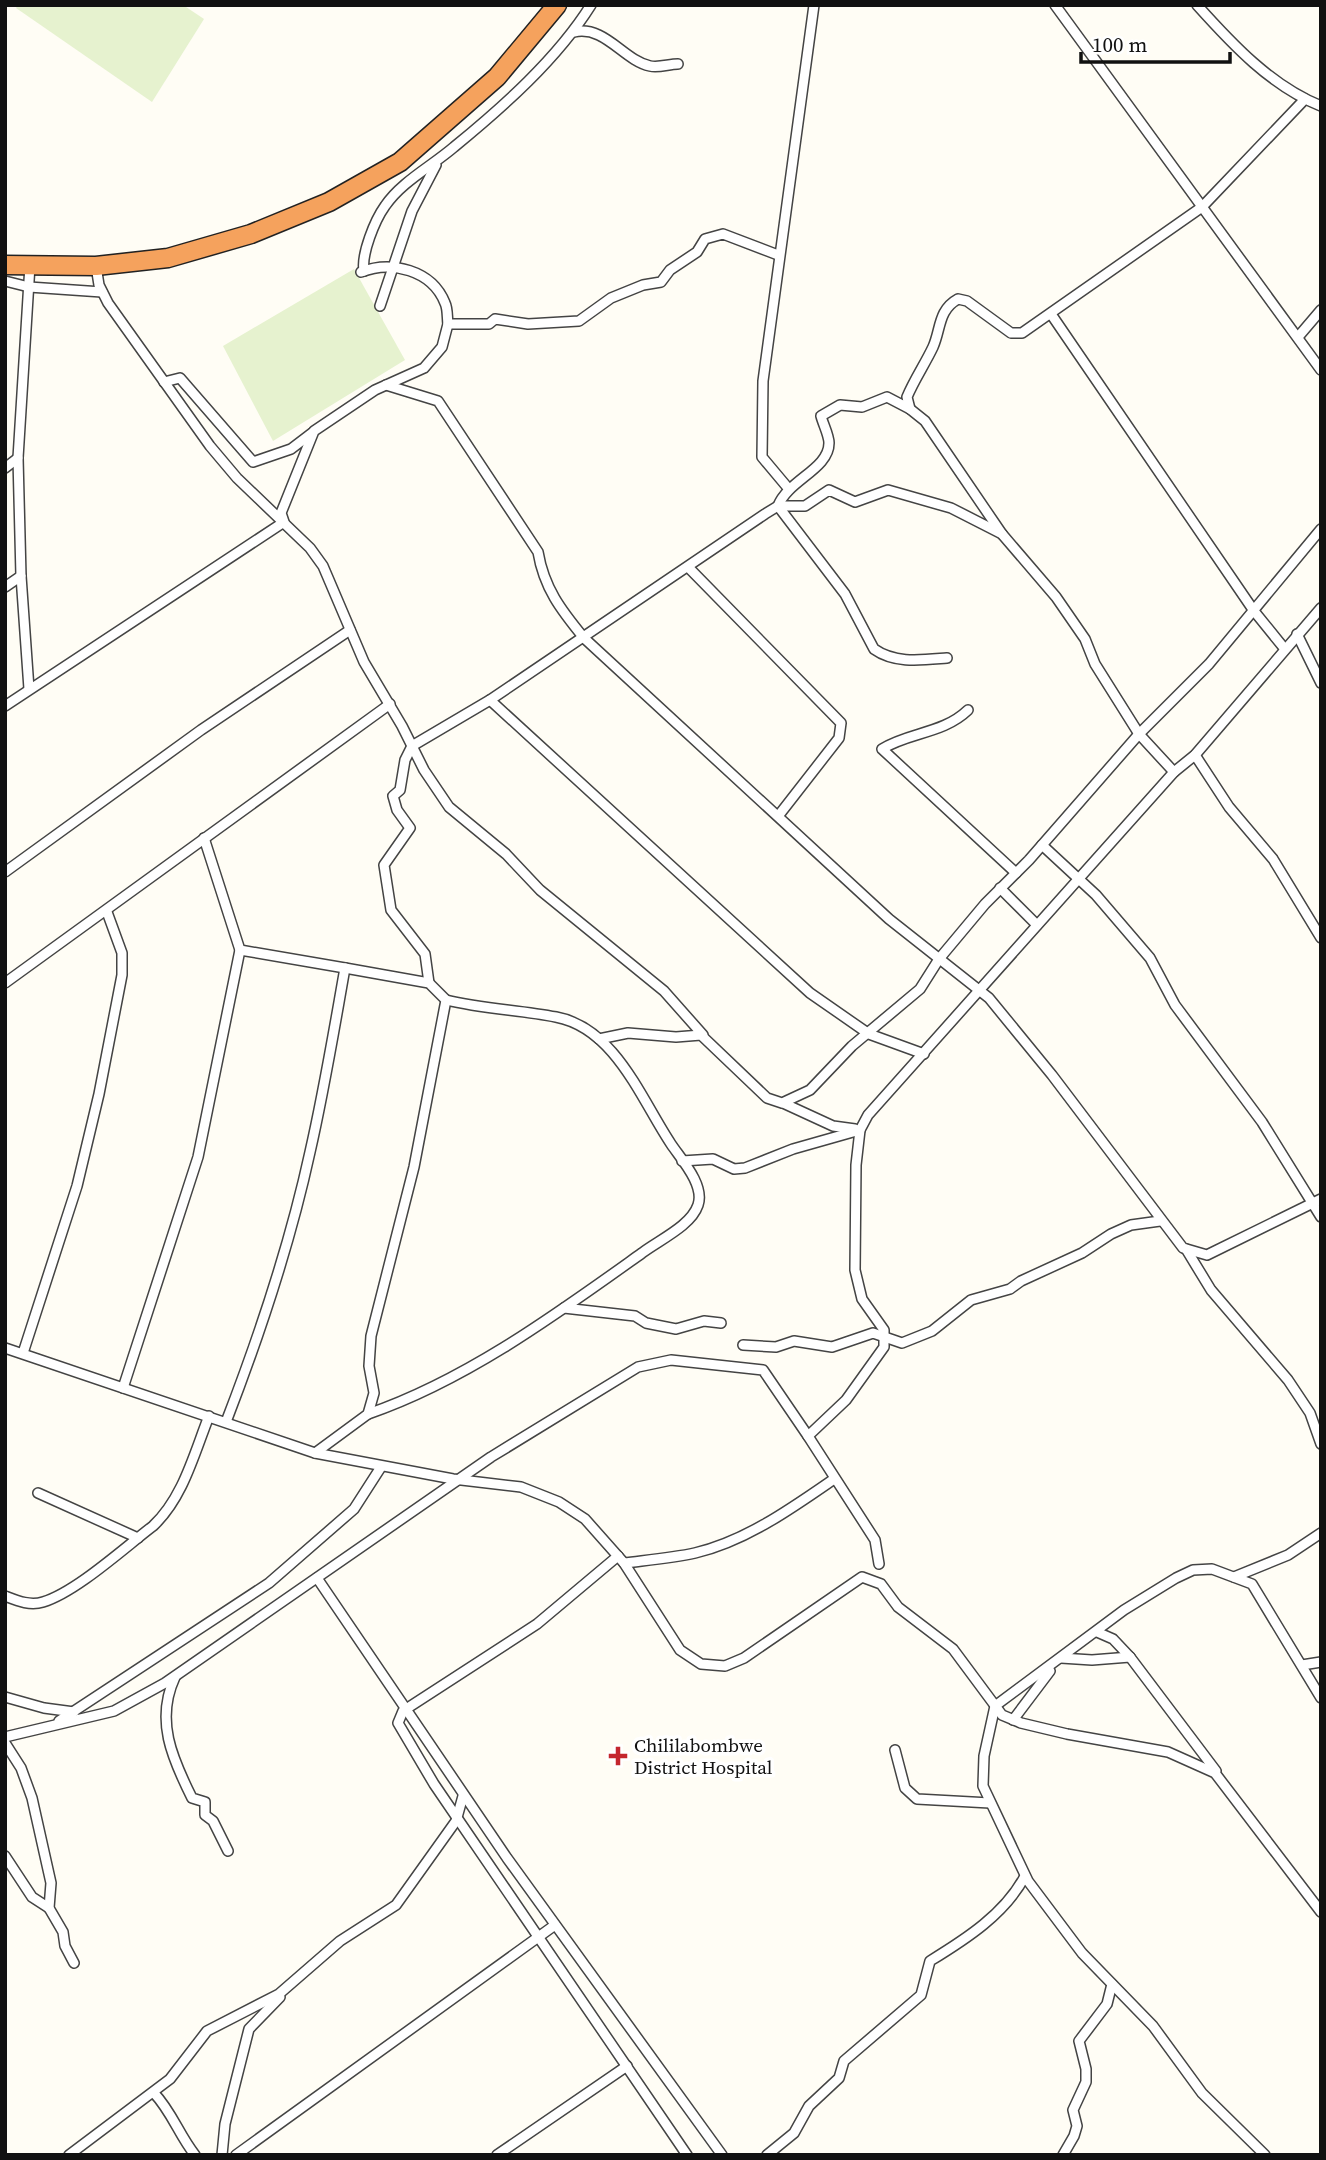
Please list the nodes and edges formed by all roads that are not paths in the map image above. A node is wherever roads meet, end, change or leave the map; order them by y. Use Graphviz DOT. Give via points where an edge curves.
graph roads {
  1 [pos="557,5"];
  2 [pos="591,5"];
  3 [pos="814,5"];
  4 [pos="1055,5"];
  5 [pos="1197,5"];
  6 [pos="574,32"];
  7 [pos="678,64"];
  8 [pos="1305,99"];
  9 [pos="1321,106"];
  10 [pos="438,160"];
  11 [pos="1202,207"];
  12 [pos="778,255"];
  13 [pos="5,265"];
  14 [pos="30,265"];
  15 [pos="395,265"];
  16 [pos="96,267"];
  17 [pos="5,281"];
  18 [pos="29,287"];
  19 [pos="102,292"];
  20 [pos="380,306"];
  21 [pos="1321,310"];
  22 [pos="1051,314"];
  23 [pos="448,324"];
  24 [pos="1298,337"];
  25 [pos="1321,370"];
  26 [pos="164,383"];
  27 [pos="386,385"];
  28 [pos="910,409"];
  29 [pos="314,431"];
  30 [pos="19,458"];
  31 [pos="5,468"];
  32 [pos="788,488"];
  33 [pos="778,506"];
  34 [pos="284,522"];
  35 [pos="1321,529"];
  36 [pos="1002,534"];
  37 [pos="688,567"];
  38 [pos="21,576"];
  39 [pos="5,587"];
  40 [pos="1321,608"];
  41 [pos="1254,611"];
  42 [pos="350,630"];
  43 [pos="1297,635"];
  44 [pos="584,638"];
  45 [pos="1284,648"];
  46 [pos="947,658"];
  47 [pos="1321,683"];
  48 [pos="29,689"];
  49 [pos="489,700"];
  50 [pos="390,705"];
  51 [pos="5,706"];
  52 [pos="968,710"];
  53 [pos="1139,734"];
  54 [pos="412,746"];
  55 [pos="1195,755"];
  56 [pos="1174,772"];
  57 [pos="779,815"];
  58 [pos="204,838"];
  59 [pos="1042,845"];
  60 [pos="5,872"];
  61 [pos="1016,873"];
  62 [pos="1080,878"];
  63 [pos="1000,888"];
  64 [pos="107,912"];
  65 [pos="1037,925"];
  66 [pos="1321,938"];
  67 [pos="240,950"];
  68 [pos="939,959"];
  69 [pos="345,968"];
  70 [pos="5,983"];
  71 [pos="429,983"];
  72 [pos="977,990"];
  73 [pos="446,1000"];
  74 [pos="869,1034"];
  75 [pos="706,1037"];
  76 [pos="599,1039"];
  77 [pos="923,1054"];
  78 [pos="782,1103"];
  79 [pos="860,1130"];
  80 [pos="682,1160"];
  81 [pos="1317,1201"];
  82 [pos="1321,1217"];
  83 [pos="1160,1221"];
  84 [pos="1186,1250"];
  85 [pos="564,1308"];
  86 [pos="721,1324"];
  87 [pos="884,1338"];
  88 [pos="743,1345"];
  89 [pos="5,1348"];
  90 [pos="23,1353"];
  91 [pos="123,1388"];
  92 [pos="368,1414"];
  93 [pos="209,1416"];
  94 [pos="226,1422"];
  95 [pos="808,1436"];
  96 [pos="1321,1444"];
  97 [pos="315,1453"];
  98 [pos="381,1467"];
  99 [pos="834,1479"];
  100 [pos="458,1480"];
  101 [pos="38,1493"];
  102 [pos="1321,1534"];
  103 [pos="138,1538"];
  104 [pos="621,1560"];
  105 [pos="879,1564"];
  106 [pos="1234,1577"];
  107 [pos="317,1578"];
  108 [pos="5,1596"];
  109 [pos="1097,1632"];
  110 [pos="1130,1657"];
  111 [pos="1059,1660"];
  112 [pos="1321,1662"];
  113 [pos="1302,1665"];
  114 [pos="175,1676"];
  115 [pos="5,1697"];
  116 [pos="1321,1698"];
  117 [pos="995,1706"];
  118 [pos="406,1710"];
  119 [pos="74,1712"];
  120 [pos="1013,1720"];
  121 [pos="51,1726"];
  122 [pos="5,1737"];
  123 [pos="5,1743"];
  124 [pos="895,1750"];
  125 [pos="1226,1784"];
  126 [pos="463,1796"];
  127 [pos="990,1803"];
  128 [pos="457,1818"];
  129 [pos="228,1851"];
  130 [pos="5,1856"];
  131 [pos="1025,1876"];
  132 [pos="49,1908"];
  133 [pos="1321,1912"];
  134 [pos="555,1925"];
  135 [pos="539,1937"];
  136 [pos="74,1963"];
  137 [pos="1112,1984"];
  138 [pos="292,1985"];
  139 [pos="627,2066"];
  140 [pos="154,2093"];
  141 [pos="69,2155"];
  142 [pos="195,2155"];
  143 [pos="222,2155"];
  144 [pos="236,2155"];
  145 [pos="497,2155"];
  146 [pos="687,2155"];
  147 [pos="722,2155"];
  148 [pos="767,2155"];
  149 [pos="1063,2155"];
  150 [pos="1265,2155"];
  1 -- 16 [label="highway" via="497,78 400,162 329,202 251,234 168,258"];
  2 -- 6 [label="street"];
  3 -- 12 [label="street"];
  4 -- 11 [label="street"];
  5 -- 8 [label="street" via="1248,58"];
  6 -- 7 [label="street" via="598,35 652,67"];
  6 -- 10 [label="street" via="550,60"];
  8 -- 9 [label="street"];
  8 -- 11 [label="street"];
  10 -- 15 [label="street" via="412,211"];
  10 -- 15 [label="street" via="383,208 363,272"];
  11 -- 22 [label="street"];
  11 -- 24 [label="street"];
  12 -- 23 [label="street" via="723,234 705,239 661,282 611,298 579,321 528,324 495,319 489,324"];
  12 -- 32 [label="street" via="763,381 762,457"];
  13 -- 14 [label="highway"];
  14 -- 16 [label="highway"];
  14 -- 18 [label="street"];
  15 -- 20 [label="street"];
  15 -- 23 [label="street" via="429,282 445,302"];
  16 -- 19 [label="street"];
  17 -- 18 [label="street"];
  18 -- 19 [label="street"];
  18 -- 30 [label="street"];
  19 -- 26 [label="street"];
  21 -- 24 [label="street"];
  22 -- 28 [label="street" via="1017,334 967,301 951,303 906,397"];
  22 -- 41 [label="street"];
  23 -- 27 [label="street" via="442,347 424,368"];
  24 -- 25 [label="street"];
  26 -- 29 [label="street" via="180,378 253,462 291,449"];
  26 -- 34 [label="street" via="237,478"];
  27 -- 29 [label="street"];
  27 -- 44 [label="street" via="438,401 538,552 554,601"];
  28 -- 32 [label="street" via="887,397 862,407 840,405 821,416 829,443 823,461"];
  28 -- 36 [label="street" via="925,421"];
  29 -- 34 [label="street" via="281,513"];
  30 -- 31 [label="street"];
  30 -- 38 [label="street"];
  32 -- 33 [label="street"];
  33 -- 36 [label="street" via="805,506 829,490 855,502 888,490 951,508"];
  33 -- 37 [label="street"];
  33 -- 46 [label="street" via="845,594 874,649 899,659"];
  34 -- 42 [label="street" via="323,566"];
  34 -- 48 [label="street"];
  35 -- 41 [label="street"];
  36 -- 53 [label="street" via="1085,639 1095,664"];
  37 -- 44 [label="street"];
  37 -- 57 [label="street" via="841,723 839,738"];
  38 -- 39 [label="street"];
  38 -- 48 [label="street"];
  40 -- 43 [label="street"];
  41 -- 45 [label="street"];
  41 -- 53 [label="street"];
  42 -- 50 [label="street"];
  42 -- 60 [label="street" via="201,730"];
  43 -- 45 [label="street"];
  43 -- 47 [label="street"];
  44 -- 49 [label="street"];
  44 -- 57 [label="street"];
  45 -- 55 [label="street"];
  48 -- 51 [label="street"];
  49 -- 54 [label="street"];
  49 -- 74 [label="street" via="810,993"];
  50 -- 54 [label="street"];
  50 -- 58 [label="street"];
  52 -- 61 [label="street" via="958,719 921,736 896,740 882,750"];
  53 -- 56 [label="street"];
  53 -- 59 [label="street"];
  54 -- 71 [label="street" via="400,790 393,796 410,828 384,865 391,910 425,954"];
  54 -- 75 [label="street" via="438,793 463,821 663,991"];
  55 -- 56 [label="street"];
  55 -- 66 [label="street" via="1229,807 1273,859"];
  56 -- 62 [label="street"];
  57 -- 68 [label="street" via="889,919"];
  58 -- 64 [label="street"];
  58 -- 67 [label="street"];
  59 -- 61 [label="street"];
  59 -- 62 [label="street"];
  61 -- 63 [label="street"];
  62 -- 65 [label="street"];
  62 -- 81 [label="street" via="1150,958 1175,1005"];
  63 -- 65 [label="street"];
  63 -- 68 [label="street"];
  64 -- 70 [label="street"];
  64 -- 90 [label="street" via="120,944 122,975 77,1186"];
  65 -- 72 [label="street"];
  67 -- 69 [label="street"];
  67 -- 91 [label="street" via="198,1157"];
  68 -- 72 [label="street"];
  68 -- 74 [label="street" via="920,989"];
  69 -- 71 [label="street"];
  69 -- 94 [label="street" via="293,1220"];
  71 -- 73 [label="street"];
  72 -- 77 [label="street"];
  72 -- 83 [label="street" via="989,998 1052,1075"];
  73 -- 76 [label="street" via="559,1017"];
  73 -- 92 [label="street" via="411,1180 372,1336 369,1366 374,1393"];
  74 -- 77 [label="street"];
  74 -- 78 [label="street" via="810,1090"];
  75 -- 76 [label="street" via="640,1032"];
  75 -- 78 [label="street" via="768,1098"];
  76 -- 80 [label="street" via="628,1072"];
  77 -- 79 [label="street"];
  78 -- 79 [label="street" via="833,1126"];
  79 -- 80 [label="street" via="745,1168 734,1169 713,1159"];
  79 -- 87 [label="street" via="855,1270 862,1298 884,1330"];
  80 -- 85 [label="street" via="699,1192 691,1216"];
  81 -- 82 [label="street"];
  81 -- 84 [label="street" via="1207,1255"];
  83 -- 84 [label="street"];
  83 -- 87 [label="street" via="1131,1225 1010,1289 971,1300 932,1331 902,1343"];
  84 -- 96 [label="street" via="1211,1290 1295,1391 1310,1413"];
  85 -- 86 [label="street" via="635,1317 646,1324 676,1329 704,1321"];
  85 -- 92 [label="street" via="426,1389"];
  87 -- 88 [label="street" via="873,1333 832,1346 794,1341 776,1347"];
  87 -- 95 [label="street" via="882,1351 856,1389"];
  89 -- 90 [label="street"];
  90 -- 91 [label="street"];
  91 -- 93 [label="street"];
  92 -- 97 [label="street"];
  93 -- 94 [label="street"];
  93 -- 103 [label="street" via="167,1513"];
  94 -- 97 [label="street"];
  95 -- 99 [label="street"];
  95 -- 100 [label="street" via="763,1370 671,1360 638,1367"];
  97 -- 98 [label="street"];
  98 -- 100 [label="street"];
  98 -- 119 [label="street" via="354,1509 269,1583"];
  99 -- 104 [label="street" via="764,1524 696,1553"];
  99 -- 105 [label="street" via="875,1540"];
  100 -- 104 [label="street" via="521,1487 559,1502 585,1519"];
  100 -- 107 [label="street"];
  101 -- 103 [label="street"];
  102 -- 106 [label="street" via="1288,1555"];
  103 -- 108 [label="street" via="60,1594 23,1603"];
  104 -- 117 [label="street" via="680,1650 701,1664 725,1666 744,1658 862,1577 881,1584 898,1607 953,1649"];
  104 -- 118 [label="street" via="537,1624"];
  106 -- 109 [label="street" via="1212,1569 1192,1570 1124,1610"];
  106 -- 113 [label="street" via="1252,1584"];
  107 -- 114 [label="street"];
  107 -- 118 [label="street"];
  109 -- 110 [label="street" via="1113,1639"];
  109 -- 111 [label="street"];
  110 -- 111 [label="street"];
  110 -- 125 [label="street"];
  111 -- 117 [label="street"];
  111 -- 120 [label="street"];
  112 -- 113 [label="street"];
  113 -- 116 [label="street"];
  114 -- 121 [label="street" via="114,1711"];
  114 -- 129 [label="street" via="166,1697 169,1752 192,1798 205,1802 205,1815 213,1821"];
  115 -- 119 [label="street"];
  117 -- 120 [label="street"];
  117 -- 127 [label="street" via="982,1774"];
  118 -- 126 [label="street"];
  118 -- 128 [label="street" via="398,1723 402,1733"];
  119 -- 121 [label="street"];
  120 -- 125 [label="street" via="1168,1752 1199,1763"];
  121 -- 122 [label="street"];
  123 -- 132 [label="street" via="32,1798 51,1883"];
  124 -- 127 [label="street" via="905,1788 918,1799"];
  125 -- 133 [label="street"];
  126 -- 128 [label="street"];
  126 -- 134 [label="street"];
  127 -- 131 [label="street"];
  128 -- 135 [label="street"];
  128 -- 138 [label="street" via="396,1905 340,1941"];
  130 -- 132 [label="street" via="32,1897"];
  131 -- 137 [label="street" via="1082,1953"];
  131 -- 148 [label="street" via="1019,1889 973,1935 930,1961 920,1995 844,2061 839,2078 809,2106 794,2133"];
  132 -- 136 [label="street"];
  134 -- 135 [label="street"];
  134 -- 147 [label="street"];
  135 -- 139 [label="street"];
  135 -- 144 [label="street"];
  137 -- 149 [label="street" via="1107,2004 1079,2041 1086,2082 1073,2110 1074,2136"];
  137 -- 150 [label="street" via="1153,2026 1202,2093"];
  138 -- 140 [label="street" via="207,2031"];
  138 -- 143 [label="street" via="249,2029 225,2124"];
  139 -- 145 [label="street"];
  139 -- 146 [label="street"];
  140 -- 141 [label="street"];
  140 -- 142 [label="street" via="170,2110"];
}
